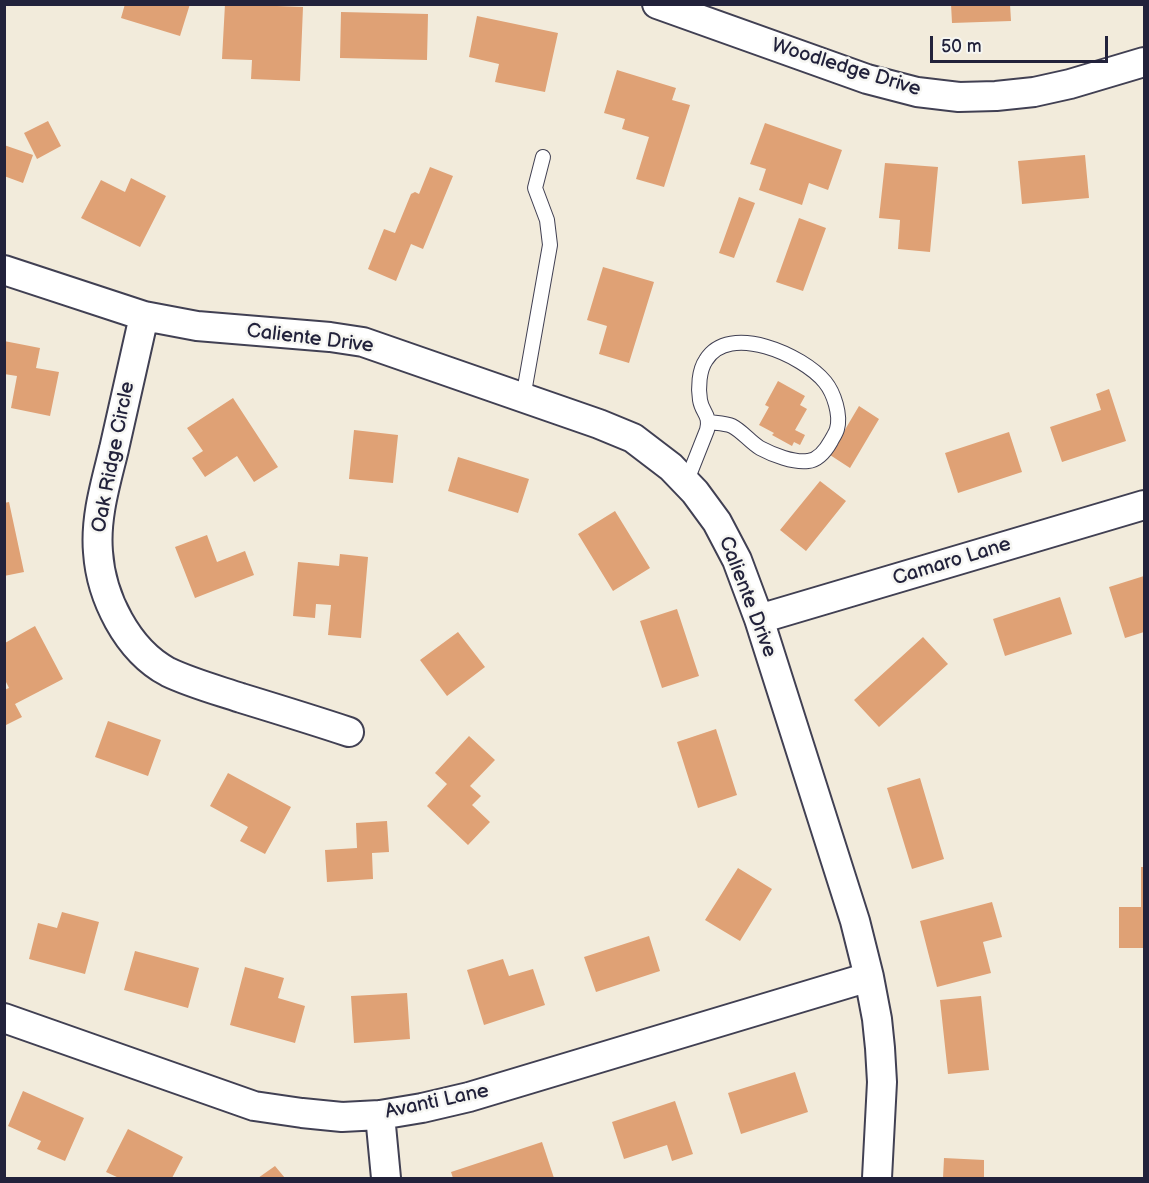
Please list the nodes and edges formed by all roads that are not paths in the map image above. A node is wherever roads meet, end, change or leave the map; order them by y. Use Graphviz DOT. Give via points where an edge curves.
graph roads {
  1 [pos="657,4"];
  2 [pos="1144,62"];
  3 [pos="543,157"];
  4 [pos="4,270"];
  5 [pos="144,316"];
  6 [pos="523,398"];
  7 [pos="709,422"];
  8 [pos="686,483"];
  9 [pos="1144,505"];
  10 [pos="759,619"];
  11 [pos="349,732"];
  12 [pos="868,977"];
  13 [pos="4,1018"];
  14 [pos="380,1115"];
  15 [pos="386,1179"];
  16 [pos="877,1179"];
  1 -- 2 [label="street, Woodledge Drive" via="867,79 917,92 959,97 1034,92"];
  3 -- 6 [label="lane" via="535,188 547,220 550,245"];
  4 -- 5 [label="street, Caliente Drive"];
  5 -- 6 [label="street, Caliente Drive" via="197,326 363,342"];
  5 -- 11 [label="street, Oak Ridge Circle" via="98,530 100,571 120,623 135,645 168,672"];
  6 -- 8 [label="street, Caliente Drive" via="633,438"];
  7 -- 7 [label="lane" via="700,400 700,376 705,361 726,344 745,342 780,351 810,369 825,382 838,418 828,447 810,461 782,457 760,448 731,425"];
  7 -- 8 [label="lane"];
  8 -- 10 [label="street, Caliente Drive" via="717,522 737,560"];
  9 -- 10 [label="street, Camaro Lane"];
  10 -- 12 [label="street, Caliente Drive" via="855,921"];
  12 -- 14 [label="street, Avanti Lane" via="469,1097"];
  12 -- 16 [label="street, Caliente Drive" via="877,1020 882,1082"];
  13 -- 14 [label="street, Avanti Lane" via="254,1106 342,1117"];
  14 -- 15 [label="street"];
}
